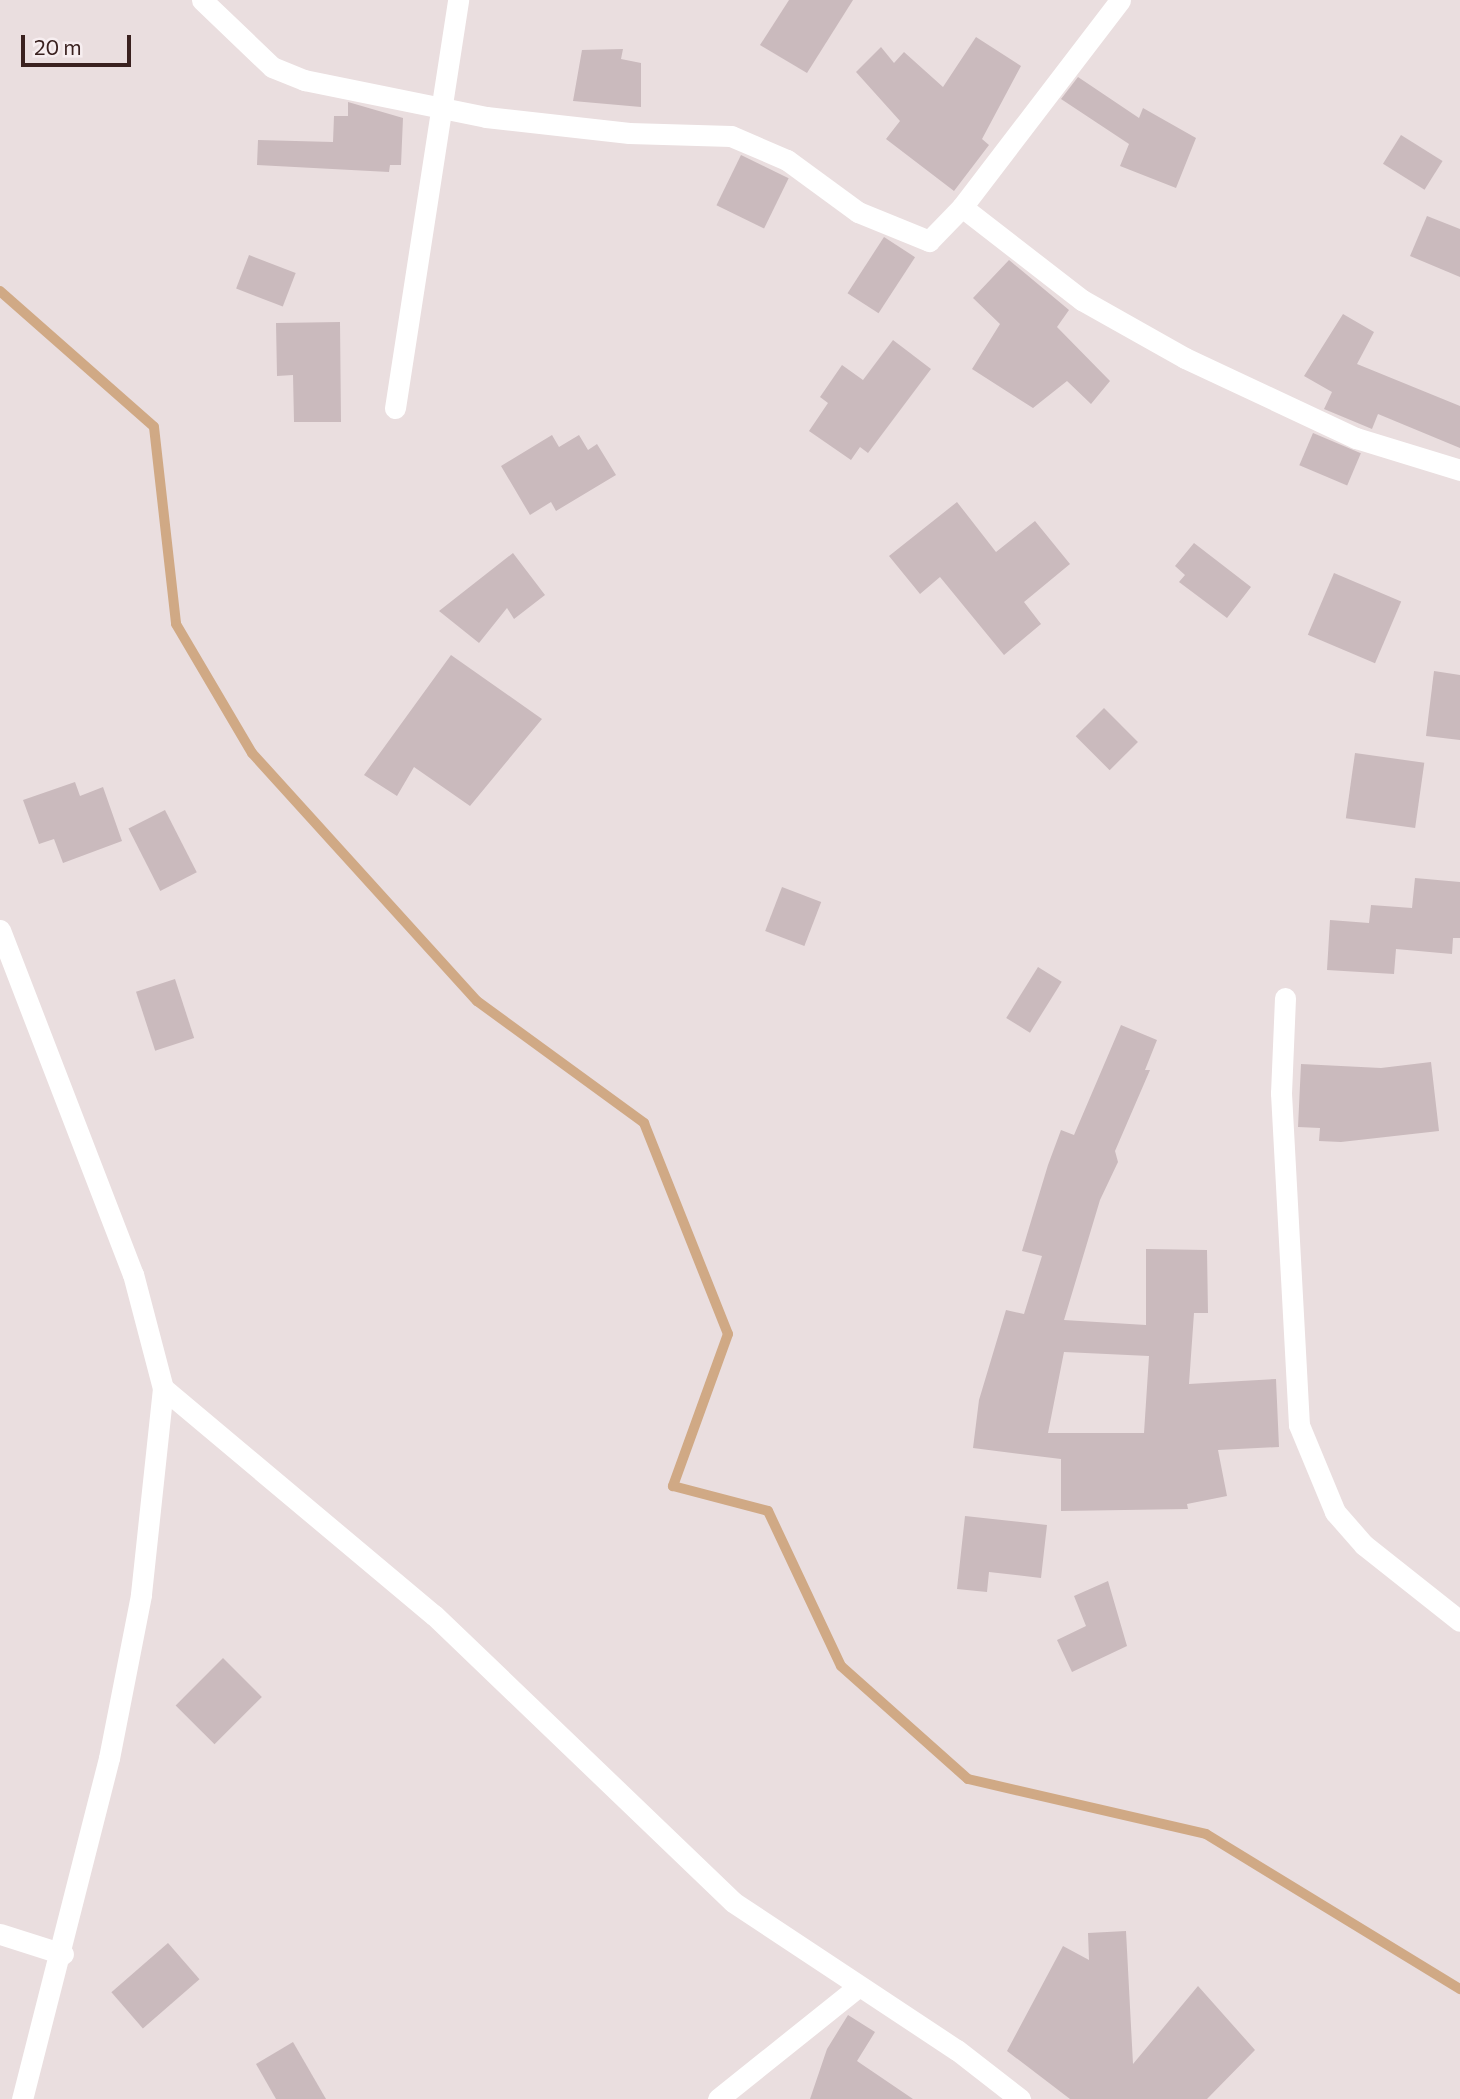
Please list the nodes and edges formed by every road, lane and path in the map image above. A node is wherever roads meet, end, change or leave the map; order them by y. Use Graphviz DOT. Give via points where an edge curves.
graph roads {
  1 [pos="202,0"];
  2 [pos="458,0"];
  3 [pos="1120,0"];
  4 [pos="440,106"];
  5 [pos="962,207"];
  6 [pos="395,408"];
  7 [pos="1460,470"];
  8 [pos="0,930"];
  9 [pos="1285,998"];
  10 [pos="163,1388"];
  11 [pos="1460,1621"];
  12 [pos="0,1934"];
  13 [pos="63,1954"];
  14 [pos="858,1987"];
  15 [pos="22,2099"];
  16 [pos="718,2099"];
  17 [pos="1020,2099"];
  1 -- 4 [label="street" via="272,67 304,80"];
  2 -- 4 [label="street"];
  3 -- 5 [label="street"];
  4 -- 5 [label="street" via="499,118 758,143 858,212 929,241"];
  4 -- 6 [label="street"];
  5 -- 7 [label="street" via="1082,300 1185,359 1356,438"];
  8 -- 10 [label="street" via="133,1274"];
  9 -- 11 [label="street" via="1281,1093 1298,1425 1335,1512 1364,1545"];
  10 -- 13 [label="street" via="141,1595"];
  10 -- 14 [label="street" via="434,1615 733,1902"];
  12 -- 13 [label="street"];
  13 -- 15 [label="street"];
  14 -- 16 [label="street"];
  14 -- 17 [label="street"];
}
